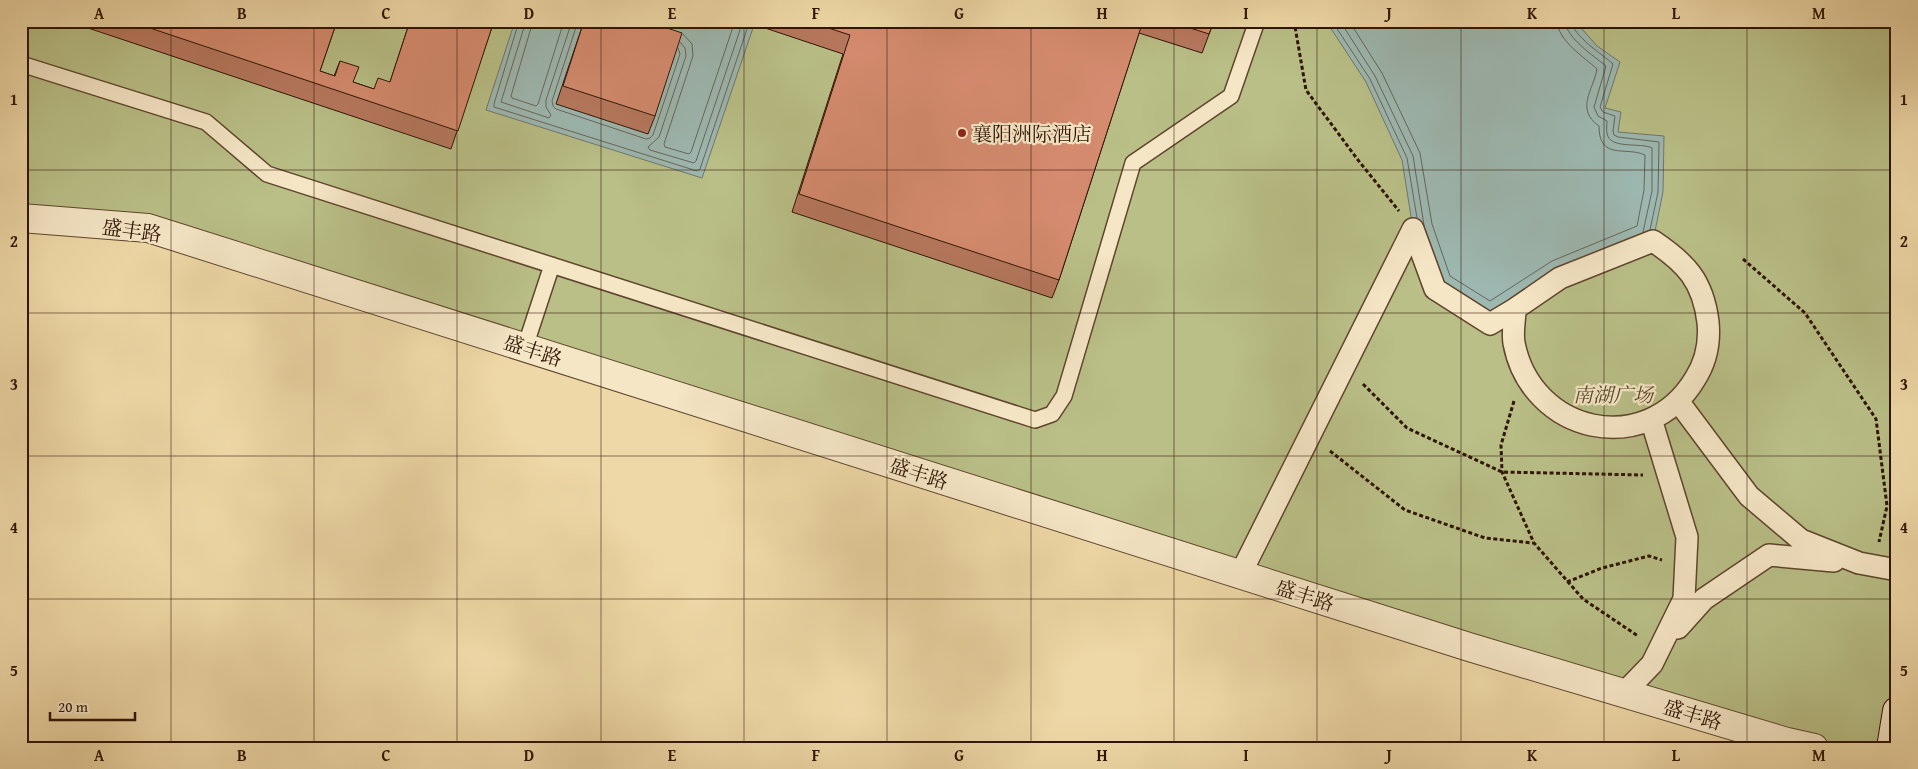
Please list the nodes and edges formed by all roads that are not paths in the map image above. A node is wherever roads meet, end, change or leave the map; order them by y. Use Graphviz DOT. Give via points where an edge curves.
graph roads {
  1 [pos="1257,21"];
  2 [pos="21,64"];
  3 [pos="21,218"];
  4 [pos="552,266"];
  5 [pos="1515,308"];
  6 [pos="525,347"];
  7 [pos="1678,401"];
  8 [pos="1651,419"];
  9 [pos="1866,564"];
  10 [pos="1897,570"];
  11 [pos="1240,574"];
  12 [pos="1658,650"];
  13 [pos="1624,693"];
  14 [pos="1897,711"];
  15 [pos="1814,748"];
  16 [pos="1891,748"];
  1 -- 4 [label="lane" via="1231,96 1133,163 1064,396 1052,414 1036,420"];
  2 -- 4 [label="lane" via="206,122 267,174"];
  3 -- 6 [label="street, 盛丰路" via="148,228"];
  4 -- 6 [label="lane"];
  5 -- 7 [label="street" via="1560,278 1653,241 1676,256 1694,278 1706,303 1710,335 1703,367"];
  5 -- 8 [label="street" via="1514,341 1523,372 1542,398 1568,417 1598,427 1631,426"];
  5 -- 11 [label="street" via="1490,324 1435,289 1414,229"];
  6 -- 11 [label="street, 盛丰路"];
  7 -- 8 [label="street"];
  7 -- 9 [label="street" via="1749,496 1800,540"];
  8 -- 12 [label="street" via="1687,537 1684,599"];
  9 -- 10 [label="street"];
  9 -- 12 [label="street" via="1769,556 1704,599"];
  11 -- 13 [label="street, 盛丰路" via="1469,648"];
  12 -- 13 [label="street" via="1652,664"];
  13 -- 15 [label="street, 盛丰路"];
  14 -- 16 [label="street"];
}
